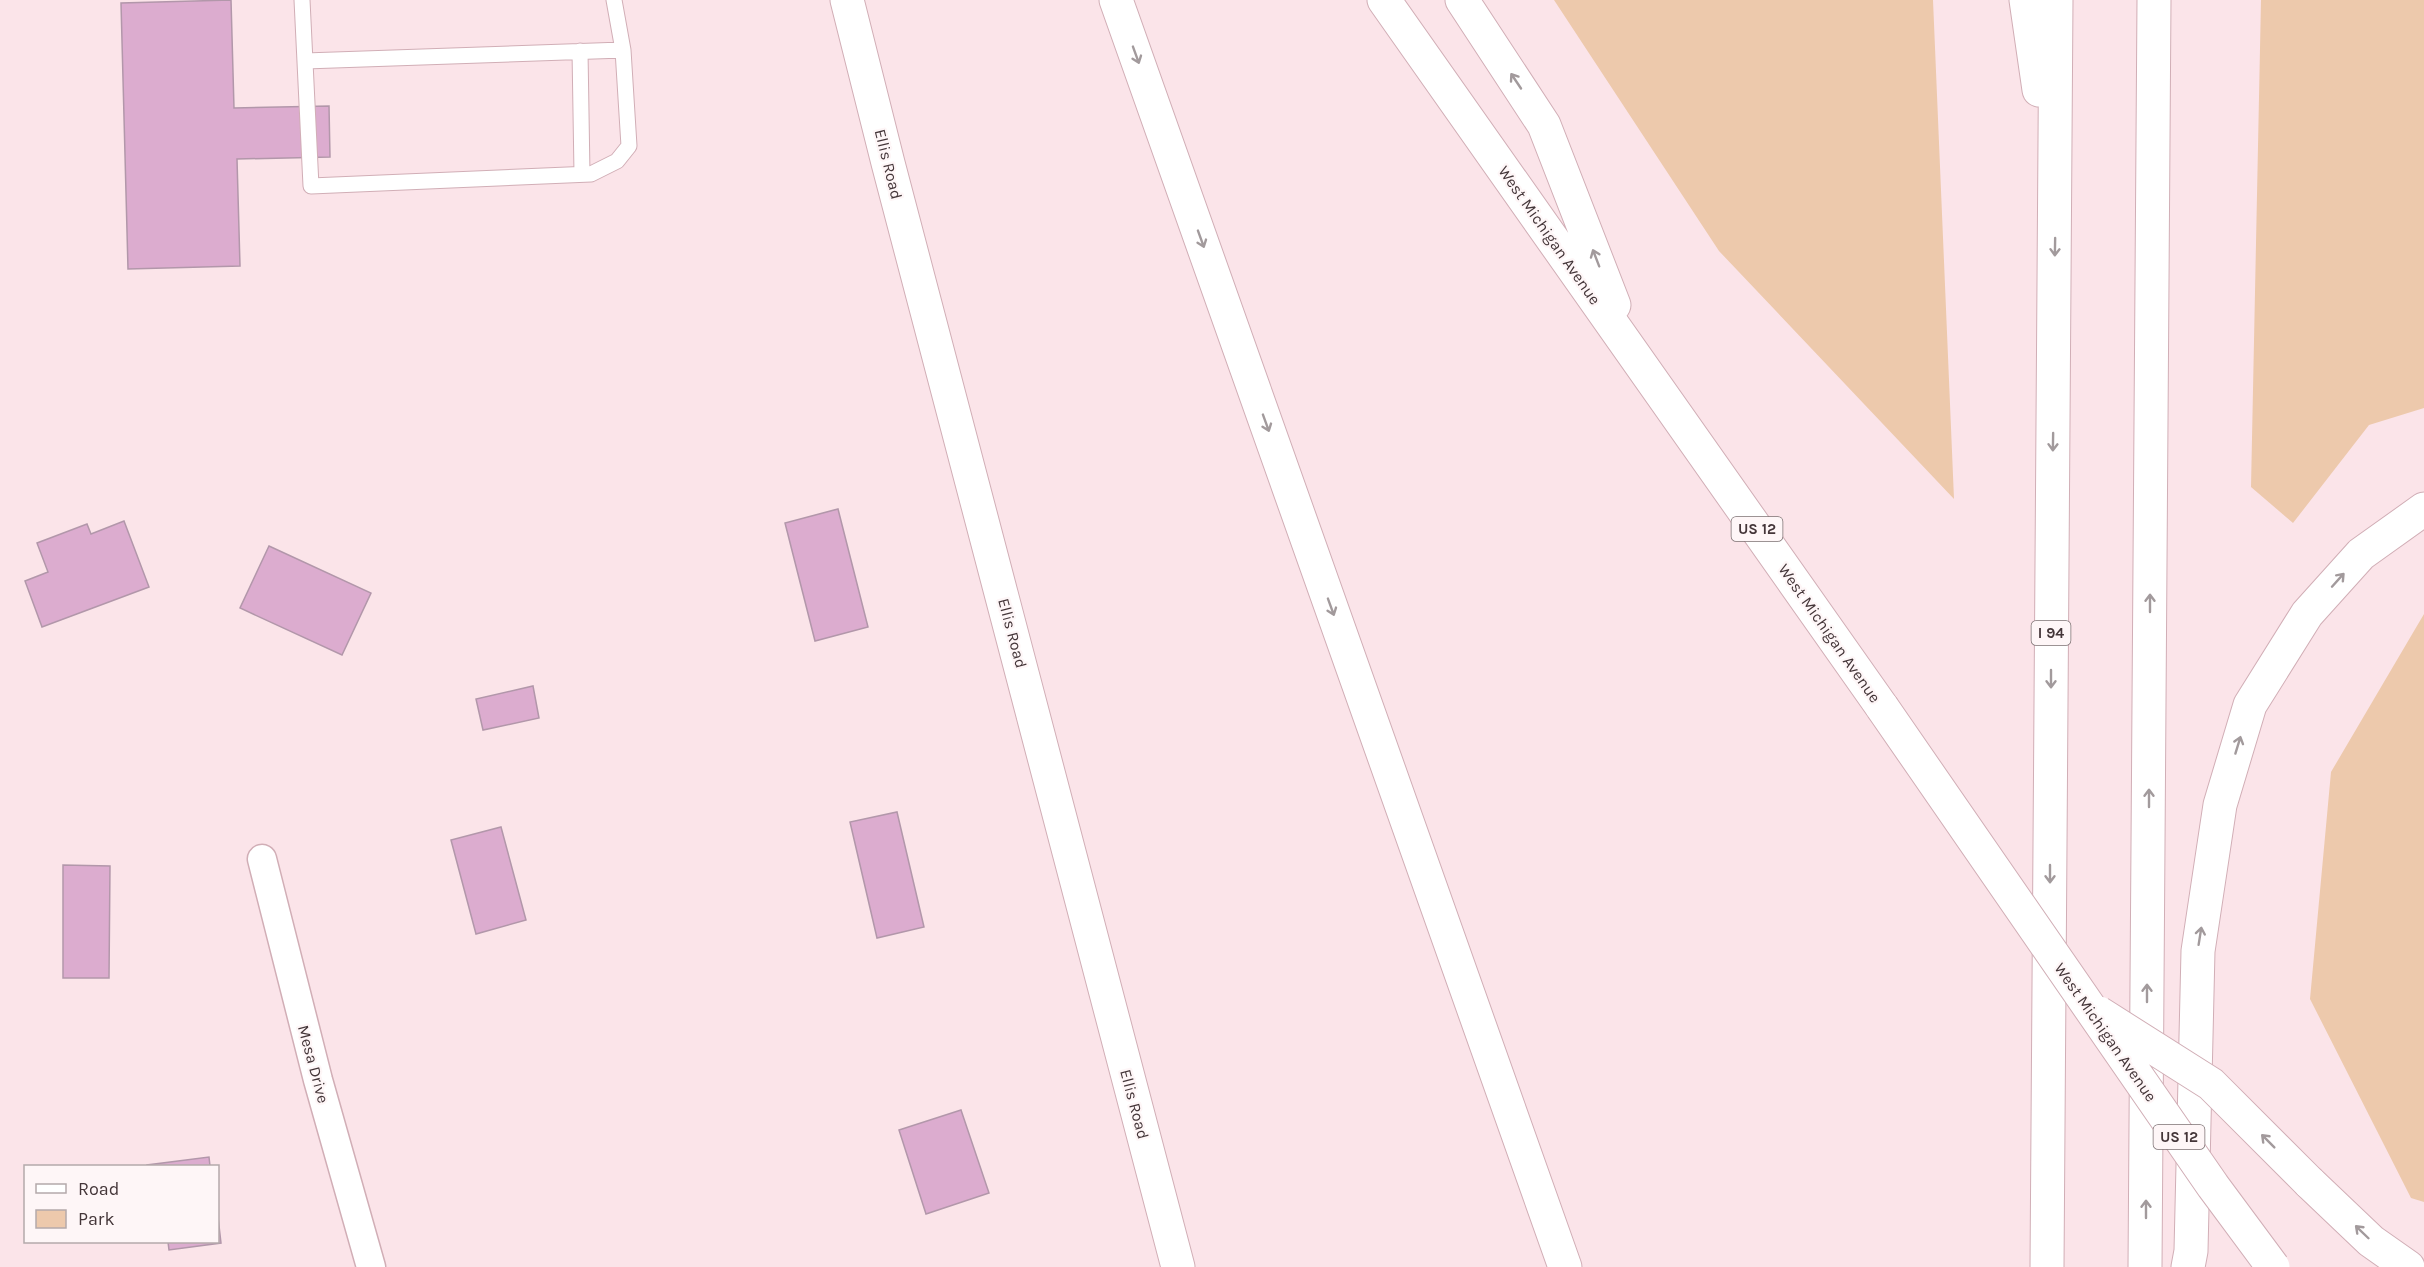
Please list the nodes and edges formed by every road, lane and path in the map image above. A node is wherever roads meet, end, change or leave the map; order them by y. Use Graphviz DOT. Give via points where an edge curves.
graph roads {
  1 [pos="302,0"];
  2 [pos="614,0"];
  3 [pos="848,0"];
  4 [pos="1116,0"];
  5 [pos="1384,0"];
  6 [pos="1462,0"];
  7 [pos="2026,0"];
  8 [pos="2056,0"];
  9 [pos="2154,0"];
  10 [pos="623,50"];
  11 [pos="580,51"];
  12 [pos="305,61"];
  13 [pos="582,174"];
  14 [pos="2055,200"];
  15 [pos="1632,352"];
  16 [pos="2424,508"];
  17 [pos="262,859"];
  18 [pos="2087,1006"];
  19 [pos="371,1267"];
  20 [pos="1178,1267"];
  21 [pos="1565,1267"];
  22 [pos="2047,1267"];
  23 [pos="2145,1267"];
  24 [pos="2188,1267"];
  25 [pos="2273,1267"];
  26 [pos="2408,1267"];
  1 -- 12 [label="lane"];
  2 -- 10 [label="lane"];
  3 -- 20 [label="main road, Ellis Road"];
  4 -- 21 [label="main road, one-way"];
  5 -- 15 [label="main road, West Michigan Avenue / US 12"];
  15 -- 6 [label="main road, one-way" via="1544,124"];
  7 -- 14 [label="main road"];
  8 -- 14 [label="main road, I 94"];
  23 -- 9 [label="main road, one-way"];
  10 -- 11 [label="lane"];
  10 -- 13 [label="lane" via="629,146 616,161 591,174"];
  11 -- 12 [label="lane"];
  11 -- 13 [label="lane"];
  12 -- 13 [label="lane" via="311,186"];
  14 -- 22 [label="main road, I 94, one-way"];
  15 -- 18 [label="main road, West Michigan Avenue / US 12, bridge"];
  24 -- 16 [label="main road, one-way" via="2198,951 2220,805 2250,705 2315,605 2361,554"];
  17 -- 19 [label="street, Mesa Drive"];
  18 -- 25 [label="main road, West Michigan Avenue / US 12, bridge"];
  26 -- 18 [label="main road, one-way, bridge" via="2371,1241 2211,1084"];
}
